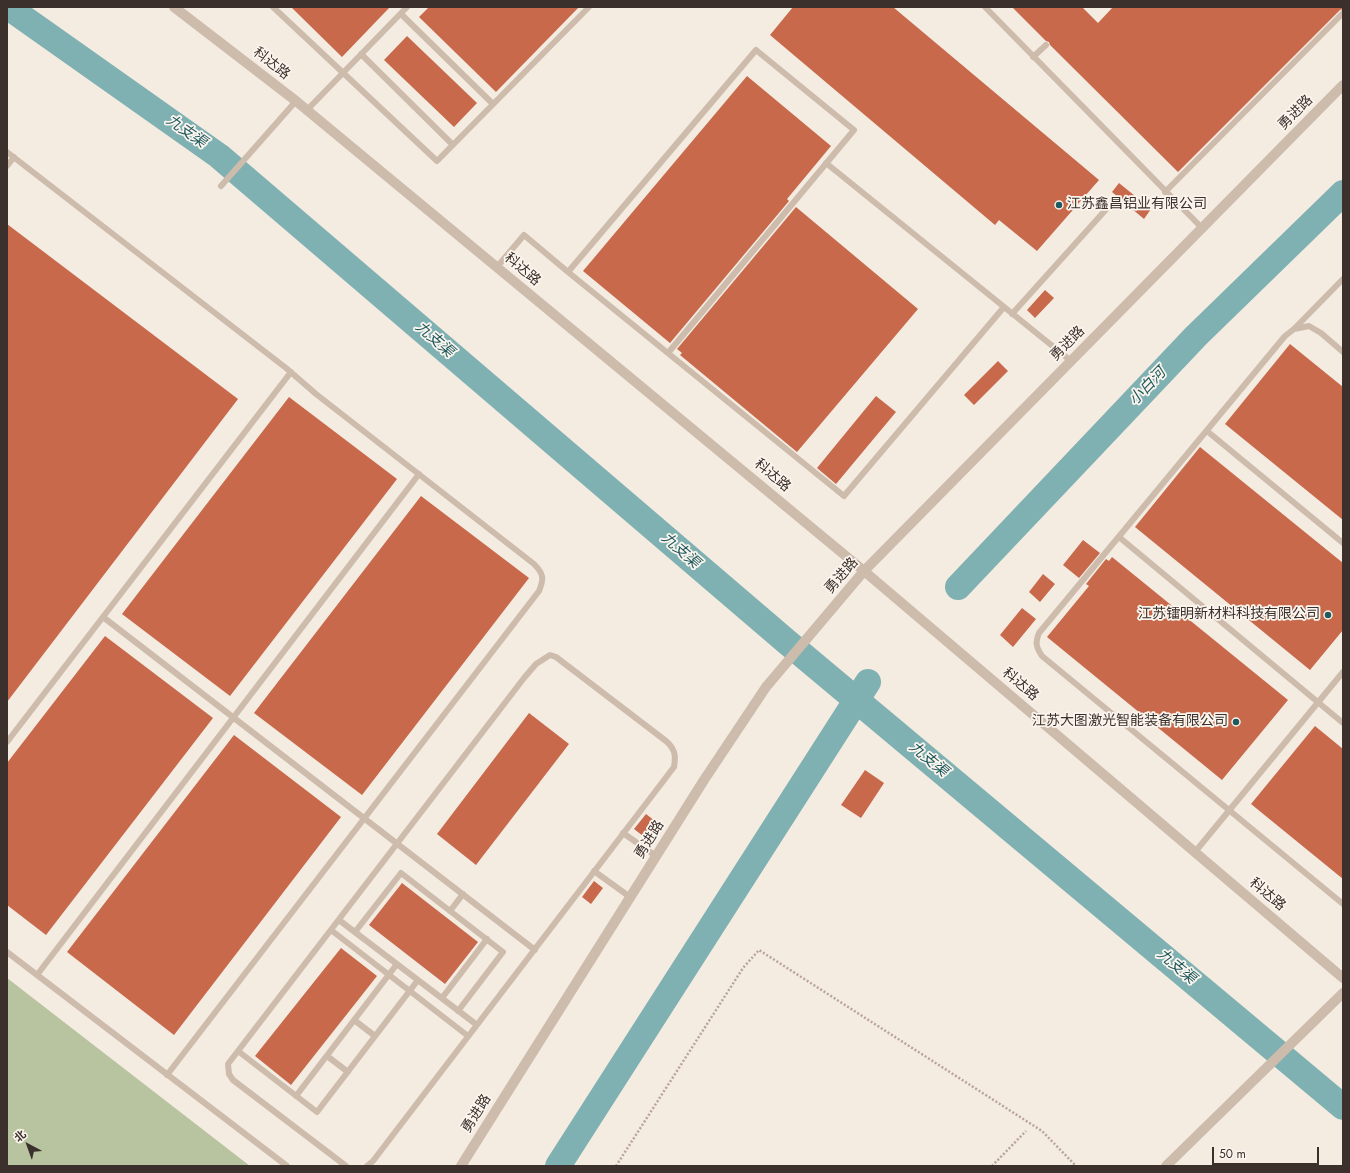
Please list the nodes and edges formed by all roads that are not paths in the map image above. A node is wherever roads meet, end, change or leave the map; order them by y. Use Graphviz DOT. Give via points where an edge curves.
graph roads {
  1 [pos="174,7"];
  2 [pos="273,7"];
  3 [pos="407,7"];
  4 [pos="589,7"];
  5 [pos="985,7"];
  6 [pos="401,14"];
  7 [pos="1343,14"];
  8 [pos="1046,45"];
  9 [pos="361,54"];
  10 [pos="1033,57"];
  11 [pos="342,73"];
  12 [pos="1343,85"];
  13 [pos="296,101"];
  14 [pos="493,104"];
  15 [pos="307,110"];
  16 [pos="453,145"];
  17 [pos="7,152"];
  18 [pos="14,157"];
  19 [pos="826,163"];
  20 [pos="7,166"];
  21 [pos="221,186"];
  22 [pos="1165,192"];
  23 [pos="1110,205"];
  24 [pos="1202,228"];
  25 [pos="497,267"];
  26 [pos="568,272"];
  27 [pos="1343,279"];
  28 [pos="1004,307"];
  29 [pos="1012,314"];
  30 [pos="1294,329"];
  31 [pos="1343,352"];
  32 [pos="668,353"];
  33 [pos="1071,361"];
  34 [pos="290,372"];
  35 [pos="1207,431"];
  36 [pos="419,474"];
  37 [pos="1119,537"];
  38 [pos="1343,543"];
  39 [pos="864,571"];
  40 [pos="103,617"];
  41 [pos="1343,672"];
  42 [pos="1318,702"];
  43 [pos="233,718"];
  44 [pos="1343,724"];
  45 [pos="7,742"];
  46 [pos="1230,810"];
  47 [pos="364,819"];
  48 [pos="623,833"];
  49 [pos="397,844"];
  50 [pos="1195,852"];
  51 [pos="656,856"];
  52 [pos="594,871"];
  53 [pos="462,894"];
  54 [pos="630,897"];
  55 [pos="1343,904"];
  56 [pos="450,911"];
  57 [pos="339,920"];
  58 [pos="331,930"];
  59 [pos="355,932"];
  60 [pos="487,940"];
  61 [pos="535,950"];
  62 [pos="7,952"];
  63 [pos="397,964"];
  64 [pos="37,975"];
  65 [pos="389,975"];
  66 [pos="1343,978"];
  67 [pos="418,980"];
  68 [pos="409,991"];
  69 [pos="1343,993"];
  70 [pos="442,998"];
  71 [pos="458,1011"];
  72 [pos="354,1020"];
  73 [pos="477,1025"];
  74 [pos="375,1036"];
  75 [pos="468,1036"];
  76 [pos="238,1051"];
  77 [pos="327,1056"];
  78 [pos="348,1072"];
  79 [pos="167,1075"];
  80 [pos="296,1096"];
  81 [pos="287,1166"];
  82 [pos="346,1166"];
  83 [pos="367,1166"];
  84 [pos="460,1166"];
  85 [pos="1166,1166"];
  1 -- 13 [label="street, 科达路"];
  2 -- 11 [label="lane"];
  3 -- 6 [label="lane"];
  4 -- 14 [label="lane"];
  5 -- 10 [label="lane"];
  6 -- 9 [label="lane"];
  6 -- 14 [label="lane"];
  7 -- 22 [label="lane"];
  8 -- 10 [label="lane"];
  9 -- 11 [label="lane"];
  9 -- 16 [label="lane"];
  10 -- 22 [label="lane"];
  11 -- 15 [label="lane"];
  11 -- 16 [label="lane" via="437,161"];
  12 -- 24 [label="street, 勇进路"];
  13 -- 15 [label="street, 科达路"];
  13 -- 21 [label="lane"];
  14 -- 16 [label="lane"];
  15 -- 25 [label="street, 科达路"];
  17 -- 18 [label="lane"];
  18 -- 20 [label="lane"];
  18 -- 34 [label="lane"];
  19 -- 26 [label="lane" via="854,130 756,50"];
  19 -- 28 [label="lane"];
  19 -- 32 [label="lane"];
  22 -- 24 [label="lane"];
  23 -- 29 [label="lane"];
  24 -- 33 [label="street, 勇进路"];
  25 -- 26 [label="lane" via="524,235"];
  25 -- 39 [label="street, 科达路"];
  26 -- 32 [label="lane"];
  27 -- 30 [label="lane"];
  28 -- 29 [label="lane"];
  28 -- 32 [label="lane" via="844,496"];
  29 -- 33 [label="lane"];
  30 -- 31 [label="lane" via="1308,326 1321,333"];
  30 -- 35 [label="lane" via="1285,336"];
  33 -- 39 [label="street, 勇进路"];
  34 -- 36 [label="lane"];
  34 -- 40 [label="lane"];
  35 -- 37 [label="lane"];
  35 -- 38 [label="lane"];
  36 -- 43 [label="lane"];
  36 -- 47 [label="lane" via="534,564 542,572 543,582 539,592"];
  37 -- 42 [label="lane"];
  37 -- 46 [label="lane" via="1039,633 1037,648 1042,656"];
  39 -- 50 [label="street, 科达路"];
  39 -- 51 [label="street, 勇进路" via="766,687"];
  40 -- 43 [label="lane"];
  40 -- 45 [label="lane"];
  41 -- 42 [label="lane"];
  42 -- 44 [label="lane"];
  42 -- 46 [label="lane"];
  43 -- 47 [label="lane"];
  43 -- 64 [label="lane"];
  46 -- 50 [label="lane"];
  46 -- 55 [label="lane"];
  47 -- 49 [label="lane"];
  47 -- 79 [label="lane"];
  48 -- 49 [label="lane" via="674,767 675,752 666,741 550,655 536,664"];
  48 -- 51 [label="lane"];
  48 -- 52 [label="lane"];
  49 -- 53 [label="lane"];
  49 -- 57 [label="lane"];
  50 -- 66 [label="street, 科达路"];
  51 -- 54 [label="street, 勇进路"];
  52 -- 54 [label="lane"];
  52 -- 61 [label="lane"];
  53 -- 56 [label="lane"];
  53 -- 61 [label="lane"];
  54 -- 84 [label="street, 勇进路"];
  56 -- 59 [label="lane" via="401,873"];
  56 -- 60 [label="lane"];
  57 -- 58 [label="lane"];
  57 -- 59 [label="lane"];
  58 -- 65 [label="lane"];
  58 -- 76 [label="lane"];
  59 -- 63 [label="lane"];
  60 -- 70 [label="lane"];
  60 -- 71 [label="lane" via="503,952"];
  61 -- 73 [label="lane"];
  62 -- 64 [label="lane"];
  63 -- 65 [label="lane"];
  63 -- 67 [label="lane"];
  64 -- 79 [label="lane"];
  65 -- 68 [label="lane"];
  65 -- 72 [label="lane"];
  67 -- 68 [label="lane"];
  67 -- 70 [label="lane"];
  68 -- 74 [label="lane"];
  68 -- 75 [label="lane"];
  69 -- 85 [label="street"];
  70 -- 71 [label="lane"];
  71 -- 73 [label="lane"];
  72 -- 74 [label="lane"];
  72 -- 77 [label="lane"];
  73 -- 75 [label="lane"];
  74 -- 78 [label="lane"];
  75 -- 83 [label="lane"];
  76 -- 80 [label="lane"];
  76 -- 82 [label="lane" via="228,1064 229,1074 233,1080"];
  77 -- 78 [label="lane"];
  77 -- 80 [label="lane"];
  78 -- 80 [label="lane" via="317,1112"];
  79 -- 81 [label="lane"];
}
